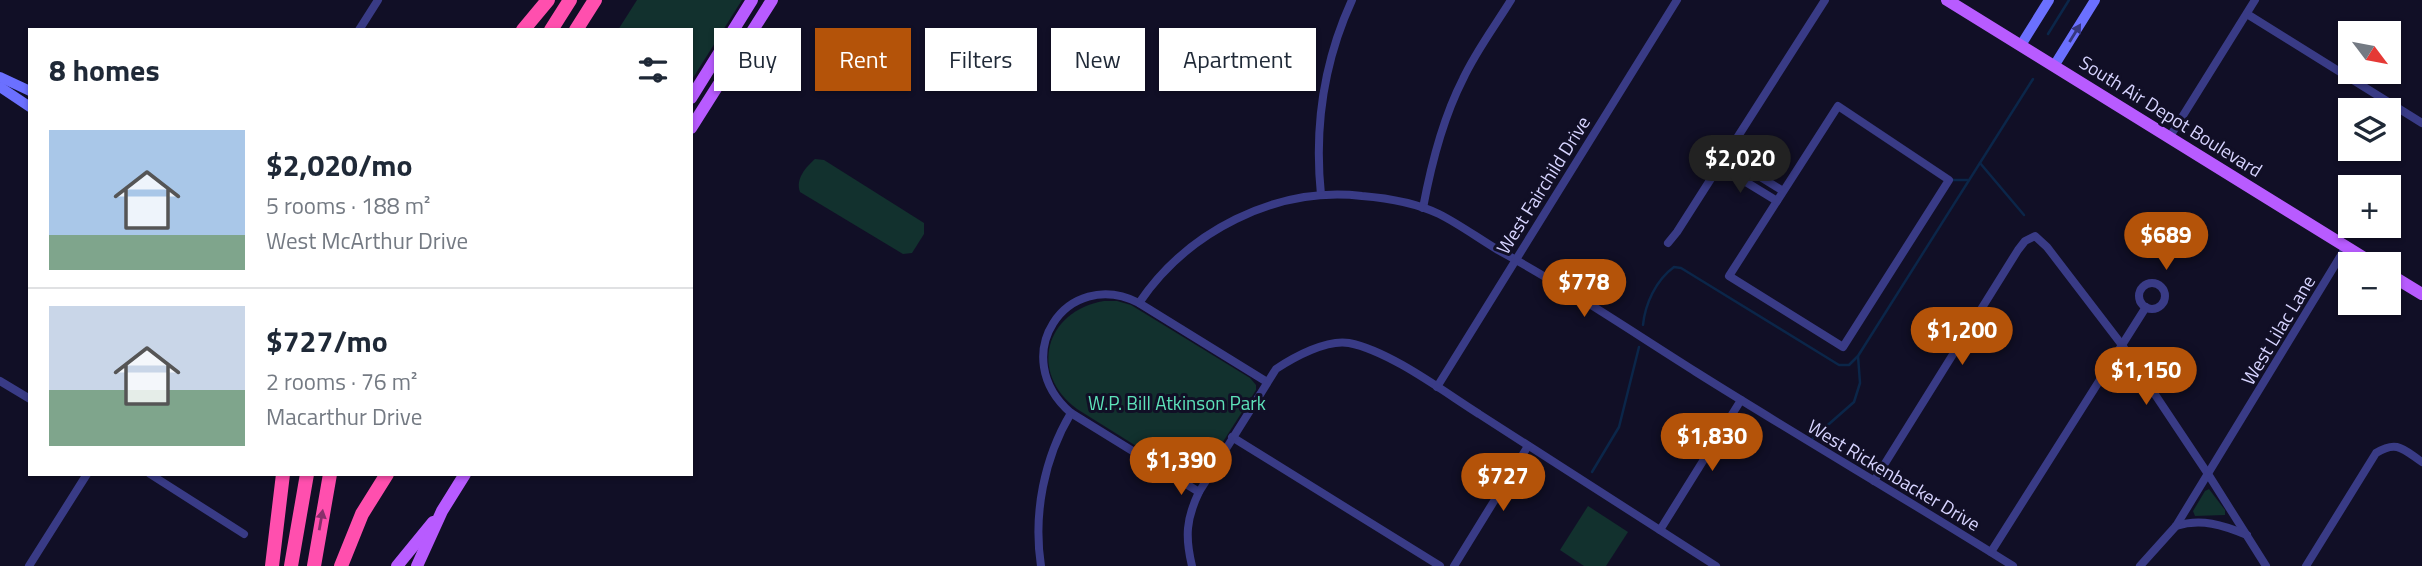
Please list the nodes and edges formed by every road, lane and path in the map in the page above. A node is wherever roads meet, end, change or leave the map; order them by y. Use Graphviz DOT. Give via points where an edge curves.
graph roads {
  1 [pos="378,0"];
  2 [pos="548,0"];
  3 [pos="570,0"];
  4 [pos="595,0"];
  5 [pos="752,0"];
  6 [pos="772,0"];
  7 [pos="1352,0"];
  8 [pos="1511,0"];
  9 [pos="1677,0"];
  10 [pos="1825,0"];
  11 [pos="1947,0"];
  12 [pos="2049,0"];
  13 [pos="2095,0"];
  14 [pos="2255,0"];
  15 [pos="2247,14"];
  16 [pos="360,28"];
  17 [pos="525,28"];
  18 [pos="552,28"];
  19 [pos="577,28"];
  20 [pos="2021,45"];
  21 [pos="2054,66"];
  22 [pos="0,77"];
  23 [pos="0,87"];
  24 [pos="28,91"];
  25 [pos="693,94"];
  26 [pos="28,106"];
  27 [pos="2422,123"];
  28 [pos="693,125"];
  29 [pos="2169,138"];
  30 [pos="1724,155"];
  31 [pos="1718,164"];
  32 [pos="1783,191"];
  33 [pos="1321,195"];
  34 [pos="1777,201"];
  35 [pos="1423,208"];
  36 [pos="1668,243"];
  37 [pos="2346,247"];
  38 [pos="2354,252"];
  39 [pos="1516,259"];
  40 [pos="2401,281"];
  41 [pos="2422,294"];
  42 [pos="1139,303"];
  43 [pos="2146,307"];
  44 [pos="2122,345"];
  45 [pos="0,381"];
  46 [pos="1267,382"];
  47 [pos="1437,387"];
  48 [pos="28,398"];
  49 [pos="1741,400"];
  50 [pos="1071,413"];
  51 [pos="1232,437"];
  52 [pos="1528,446"];
  53 [pos="2422,462"];
  54 [pos="2208,474"];
  55 [pos="86,476"];
  56 [pos="153,476"];
  57 [pos="283,476"];
  58 [pos="307,476"];
  59 [pos="330,476"];
  60 [pos="386,476"];
  61 [pos="464,476"];
  62 [pos="1874,481"];
  63 [pos="1199,492"];
  64 [pos="442,511"];
  65 [pos="2176,526"];
  66 [pos="1660,530"];
  67 [pos="244,534"];
  68 [pos="2247,535"];
  69 [pos="1991,552"];
  70 [pos="29,566"];
  71 [pos="272,566"];
  72 [pos="290,566"];
  73 [pos="314,566"];
  74 [pos="341,566"];
  75 [pos="397,566"];
  76 [pos="417,566"];
  77 [pos="1041,566"];
  78 [pos="1192,566"];
  79 [pos="1440,566"];
  80 [pos="1454,566"];
  81 [pos="1716,566"];
  82 [pos="2013,566"];
  83 [pos="2140,566"];
  84 [pos="2266,566"];
  85 [pos="2306,566"];
  1 -- 16 [label="street"];
  2 -- 17 [label="highway"];
  3 -- 18 [label="highway"];
  4 -- 19 [label="highway"];
  5 -- 25 [label="main road"];
  6 -- 28 [label="main road"];
  7 -- 33 [label="street" via="1326,70 1319,128"];
  8 -- 35 [label="street" via="1449,111"];
  9 -- 39 [label="street, West Fairchild Drive"];
  10 -- 30 [label="street"];
  11 -- 20 [label="main road, South Air Depot Boulevard"];
  12 -- 20 [label="street"];
  21 -- 13 [label="street, one-way"];
  14 -- 15 [label="street"];
  15 -- 27 [label="street"];
  15 -- 29 [label="street"];
  20 -- 21 [label="main road, South Air Depot Boulevard"];
  21 -- 29 [label="main road, South Air Depot Boulevard"];
  22 -- 24 [label="street"];
  23 -- 26 [label="street"];
  29 -- 37 [label="main road, South Air Depot Boulevard"];
  30 -- 31 [label="street"];
  30 -- 32 [label="street"];
  31 -- 34 [label="street"];
  31 -- 36 [label="street"];
  32 -- 34 [label="street"];
  32 -- 34 [label="street" via="1838,106 1949,180 1843,347 1729,276"];
  33 -- 35 [label="street, West Rickenbacker Drive" via="1362,195"];
  33 -- 42 [label="street, West Rickenbacker Drive" via="1280,202 1214,230 1172,263"];
  35 -- 39 [label="street, West Rickenbacker Drive"];
  37 -- 38 [label="main road, South Air Depot Boulevard"];
  37 -- 54 [label="street, West Lilac Lane"];
  39 -- 47 [label="street, West Fairchild Drive"];
  39 -- 49 [label="street, West Rickenbacker Drive"];
  40 -- 41 [label="main road"];
  42 -- 46 [label="street"];
  42 -- 50 [label="street" via="1121,296 1089,298 1071,305 1051,326 1044,343 1043,371 1053,394"];
  43 -- 44 [label="street"];
  44 -- 54 [label="street"];
  44 -- 62 [label="street" via="2047,247 2035,236 2025,241"];
  44 -- 69 [label="street"];
  45 -- 48 [label="street"];
  46 -- 47 [label="street" via="1294,357 1347,342 1371,350"];
  46 -- 51 [label="street"];
  47 -- 52 [label="street"];
  49 -- 62 [label="street, West Rickenbacker Drive"];
  49 -- 66 [label="street"];
  50 -- 63 [label="street"];
  50 -- 77 [label="street" via="1047,470 1040,514"];
  51 -- 63 [label="street"];
  51 -- 79 [label="street"];
  52 -- 66 [label="street"];
  52 -- 80 [label="street"];
  53 -- 85 [label="street" via="2396,445 2376,453"];
  54 -- 65 [label="street, West Lilac Lane"];
  54 -- 68 [label="street"];
  55 -- 70 [label="street"];
  56 -- 67 [label="street"];
  57 -- 71 [label="highway"];
  58 -- 72 [label="highway"];
  73 -- 59 [label="highway, one-way"];
  60 -- 74 [label="highway" via="362,514"];
  61 -- 64 [label="main road"];
  62 -- 69 [label="street, West Rickenbacker Drive"];
  63 -- 78 [label="street" via="1189,512 1186,537"];
  64 -- 75 [label="main road"];
  64 -- 76 [label="main road"];
  65 -- 68 [label="street" via="2218,524"];
  65 -- 83 [label="street, West Lilac Lane"];
  66 -- 81 [label="street"];
  68 -- 84 [label="street"];
  69 -- 82 [label="street, West Rickenbacker Drive"];
}
